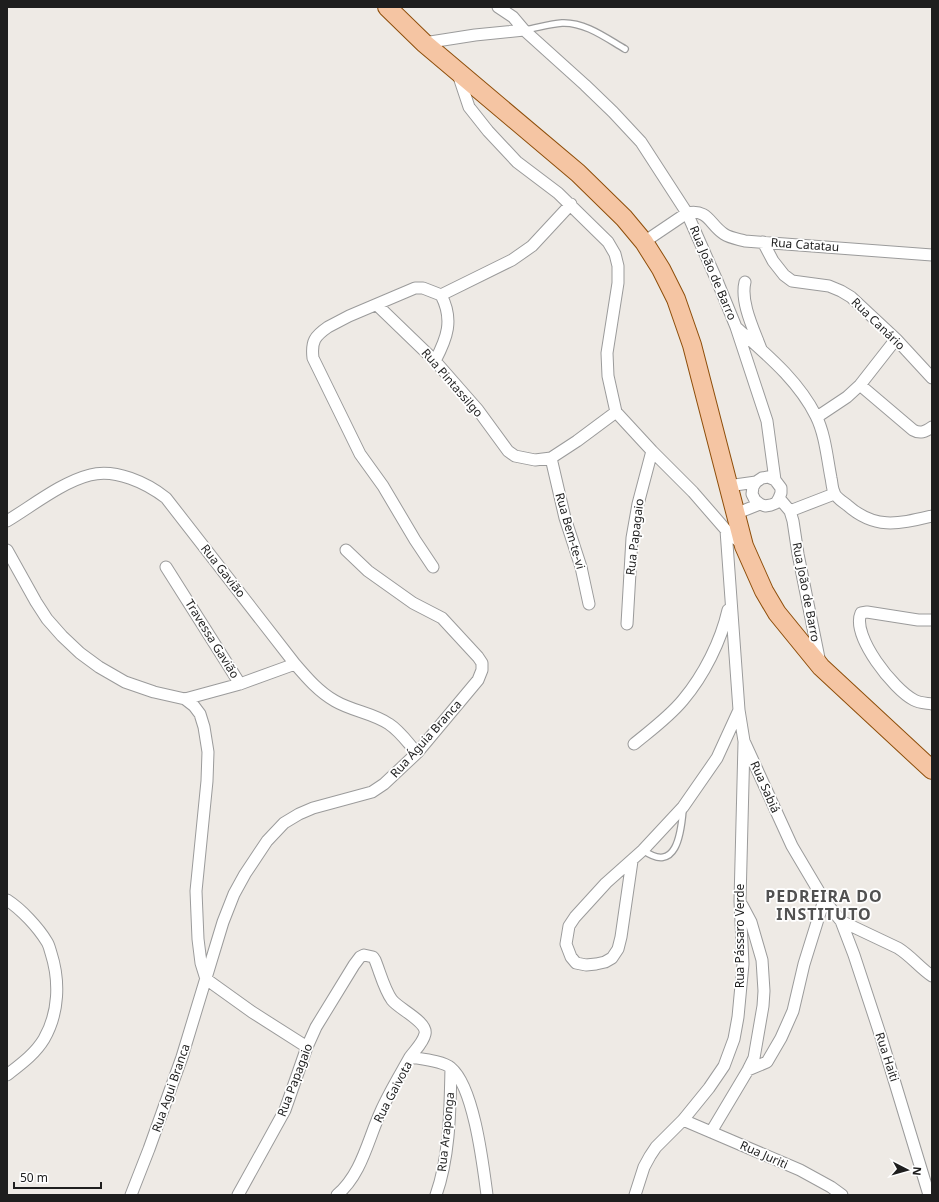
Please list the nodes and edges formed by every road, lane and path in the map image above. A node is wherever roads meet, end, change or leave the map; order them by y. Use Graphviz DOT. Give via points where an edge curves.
graph roads {
  1 [pos="387,7"];
  2 [pos="498,7"];
  3 [pos="524,30"];
  4 [pos="424,43"];
  5 [pos="625,49"];
  6 [pos="457,71"];
  7 [pos="571,204"];
  8 [pos="687,213"];
  9 [pos="644,242"];
  10 [pos="763,242"];
  11 [pos="932,255"];
  12 [pos="745,282"];
  13 [pos="442,295"];
  14 [pos="377,305"];
  15 [pos="736,327"];
  16 [pos="896,339"];
  17 [pos="761,349"];
  18 [pos="435,361"];
  19 [pos="932,378"];
  20 [pos="860,385"];
  21 [pos="616,412"];
  22 [pos="817,417"];
  23 [pos="932,427"];
  24 [pos="652,451"];
  25 [pos="551,458"];
  26 [pos="775,480"];
  27 [pos="756,482"];
  28 [pos="728,486"];
  29 [pos="834,494"];
  30 [pos="779,498"];
  31 [pos="760,504"];
  32 [pos="790,512"];
  33 [pos="735,514"];
  34 [pos="932,516"];
  35 [pos="7,521"];
  36 [pos="726,530"];
  37 [pos="744,546"];
  38 [pos="7,550"];
  39 [pos="346,550"];
  40 [pos="166,567"];
  41 [pos="433,567"];
  42 [pos="731,599"];
  43 [pos="589,604"];
  44 [pos="932,620"];
  45 [pos="627,624"];
  46 [pos="294,664"];
  47 [pos="821,667"];
  48 [pos="240,684"];
  49 [pos="185,699"];
  50 [pos="932,704"];
  51 [pos="738,710"];
  52 [pos="744,741"];
  53 [pos="634,744"];
  54 [pos="417,753"];
  55 [pos="932,770"];
  56 [pos="683,807"];
  57 [pos="643,850"];
  58 [pos="632,861"];
  59 [pos="7,900"];
  60 [pos="824,900"];
  61 [pos="740,901"];
  62 [pos="841,921"];
  63 [pos="932,976"];
  64 [pos="206,979"];
  65 [pos="307,1046"];
  66 [pos="410,1057"];
  67 [pos="451,1068"];
  68 [pos="748,1070"];
  69 [pos="7,1075"];
  70 [pos="683,1120"];
  71 [pos="710,1132"];
  72 [pos="131,1195"];
  73 [pos="238,1195"];
  74 [pos="337,1195"];
  75 [pos="436,1195"];
  76 [pos="487,1195"];
  77 [pos="635,1195"];
  78 [pos="842,1195"];
  79 [pos="929,1195"];
  1 -- 4 [label="main road"];
  2 -- 3 [label="street, Rua João de Barro" via="513,17"];
  3 -- 4 [label="street"];
  3 -- 5 [label="lane" via="570,23 595,32"];
  3 -- 8 [label="street, Rua João de Barro" via="613,112 641,142"];
  4 -- 6 [label="main road"];
  6 -- 7 [label="street" via="469,107 488,131 517,162"];
  6 -- 9 [label="main road" via="578,173 624,218"];
  7 -- 13 [label="street" via="532,246 512,260"];
  7 -- 21 [label="street" via="608,242 618,266 618,283 606,352"];
  8 -- 9 [label="street"];
  8 -- 10 [label="street, Rua Catatau" via="701,212 723,233 733,238"];
  8 -- 15 [label="street, Rua João de Barro"];
  9 -- 28 [label="main road" via="676,299 692,345"];
  10 -- 11 [label="street, Rua Catatau"];
  10 -- 16 [label="street, Rua Canário" via="784,275 792,281 829,286 841,291 851,297"];
  12 -- 17 [label="street" via="746,307"];
  13 -- 14 [label="street" via="423,288 415,288"];
  13 -- 18 [label="street" via="447,306 448,327 443,346"];
  14 -- 18 [label="street, Rua Pintassilgo"];
  14 -- 41 [label="street" via="349,316 320,332 314,339 313,358 360,454"];
  15 -- 17 [label="street"];
  15 -- 26 [label="street, Rua João de Barro" via="767,421"];
  16 -- 19 [label="street, Rua Canário"];
  16 -- 20 [label="street"];
  17 -- 22 [label="street" via="798,388"];
  18 -- 25 [label="street, Rua Pintassilgo" via="478,410 508,451 524,459"];
  20 -- 22 [label="street"];
  20 -- 23 [label="street" via="916,432 923,432"];
  21 -- 24 [label="street"];
  21 -- 25 [label="street, Rua Pintassilgo"];
  22 -- 29 [label="street" via="825,443"];
  24 -- 36 [label="street"];
  24 -- 45 [label="street, Rua Papagaio" via="633,531"];
  25 -- 43 [label="street, Rua Bem-te-vi"];
  26 -- 27 [label="street" via="768,477"];
  26 -- 30 [label="street, Rua João de Barro" via="781,488"];
  27 -- 28 [label="street"];
  27 -- 31 [label="street" via="752,494"];
  28 -- 33 [label="main road"];
  29 -- 32 [label="street"];
  29 -- 34 [label="street" via="855,512 868,520 880,523"];
  30 -- 31 [label="street" via="771,505"];
  30 -- 32 [label="street, Rua João de Barro"];
  31 -- 33 [label="street"];
  32 -- 47 [label="street, Rua João de Barro"];
  33 -- 37 [label="main road"];
  35 -- 46 [label="street, Rua Gavião" via="69,482 91,474 106,473 142,482 166,498"];
  36 -- 37 [label="street"];
  36 -- 42 [label="street, Rua Sabiá"];
  37 -- 47 [label="main road" via="777,613"];
  38 -- 49 [label="street" via="47,619 80,653 125,682"];
  39 -- 54 [label="street, Rua Águia Branca" via="368,572 413,603 442,618 482,663 478,680"];
  40 -- 48 [label="street, Travessa Gavião"];
  42 -- 51 [label="street, Rua Sabiá"];
  42 -- 53 [label="street" via="716,648 683,700"];
  44 -- 50 [label="street" via="867,612 861,614 859,620 863,639 873,658 906,695 914,701"];
  46 -- 48 [label="street, Travessa Gavião"];
  46 -- 54 [label="street, Rua Gavião" via="318,690 336,701 380,718"];
  47 -- 55 [label="main road"];
  48 -- 49 [label="street"];
  49 -- 64 [label="street" via="200,714 208,752 196,891 199,951"];
  51 -- 52 [label="street, Rua Sabiá"];
  51 -- 56 [label="street" via="717,758"];
  52 -- 60 [label="street, Rua Sabiá" via="792,846"];
  52 -- 61 [label="street, Rua Pássaro Verde"];
  54 -- 64 [label="street, Rua Águia Branca" via="372,792 299,814 284,823 267,841 234,894"];
  56 -- 57 [label="street"];
  56 -- 57 [label="lane" via="677,843 672,853 660,858 651,856"];
  57 -- 58 [label="street"];
  58 -- 58 [label="street" via="606,882 569,926 566,944 576,963 586,965 605,962 612,958 618,949"];
  59 -- 69 [label="street" via="32,922 47,942 55,966 57,989 53,1019 44,1039 33,1055"];
  60 -- 62 [label="street, Rua Sabiá"];
  60 -- 68 [label="street" via="804,964 793,1011 781,1038 766,1062"];
  61 -- 68 [label="street" via="751,922 758,946 763,980 759,1034 754,1058"];
  61 -- 70 [label="street, Rua Pássaro Verde" via="743,964 734,1039 724,1066"];
  62 -- 63 [label="street, Rua Sabiá" via="898,948"];
  62 -- 79 [label="street, Rua Haiti" via="881,1037"];
  64 -- 65 [label="street" via="252,1012"];
  64 -- 72 [label="street, Rua Agui Branca" via="182,1058"];
  65 -- 66 [label="street, Rua Papagaio" via="326,1009 354,965 364,955 375,960 393,1000 425,1029 422,1042"];
  65 -- 73 [label="street, Rua Papagaio" via="285,1110"];
  66 -- 67 [label="street, Rua Gaivota"];
  66 -- 74 [label="street, Rua Gaivota" via="381,1110 357,1169"];
  67 -- 75 [label="street, Rua Araponga" via="445,1155"];
  67 -- 76 [label="street" via="466,1092 475,1121"];
  68 -- 71 [label="street"];
  70 -- 71 [label="street, Rua Juriti"];
  70 -- 77 [label="street, Rua Pássaro Verde" via="650,1156"];
  71 -- 78 [label="street, Rua Juriti" via="800,1170"];
}
